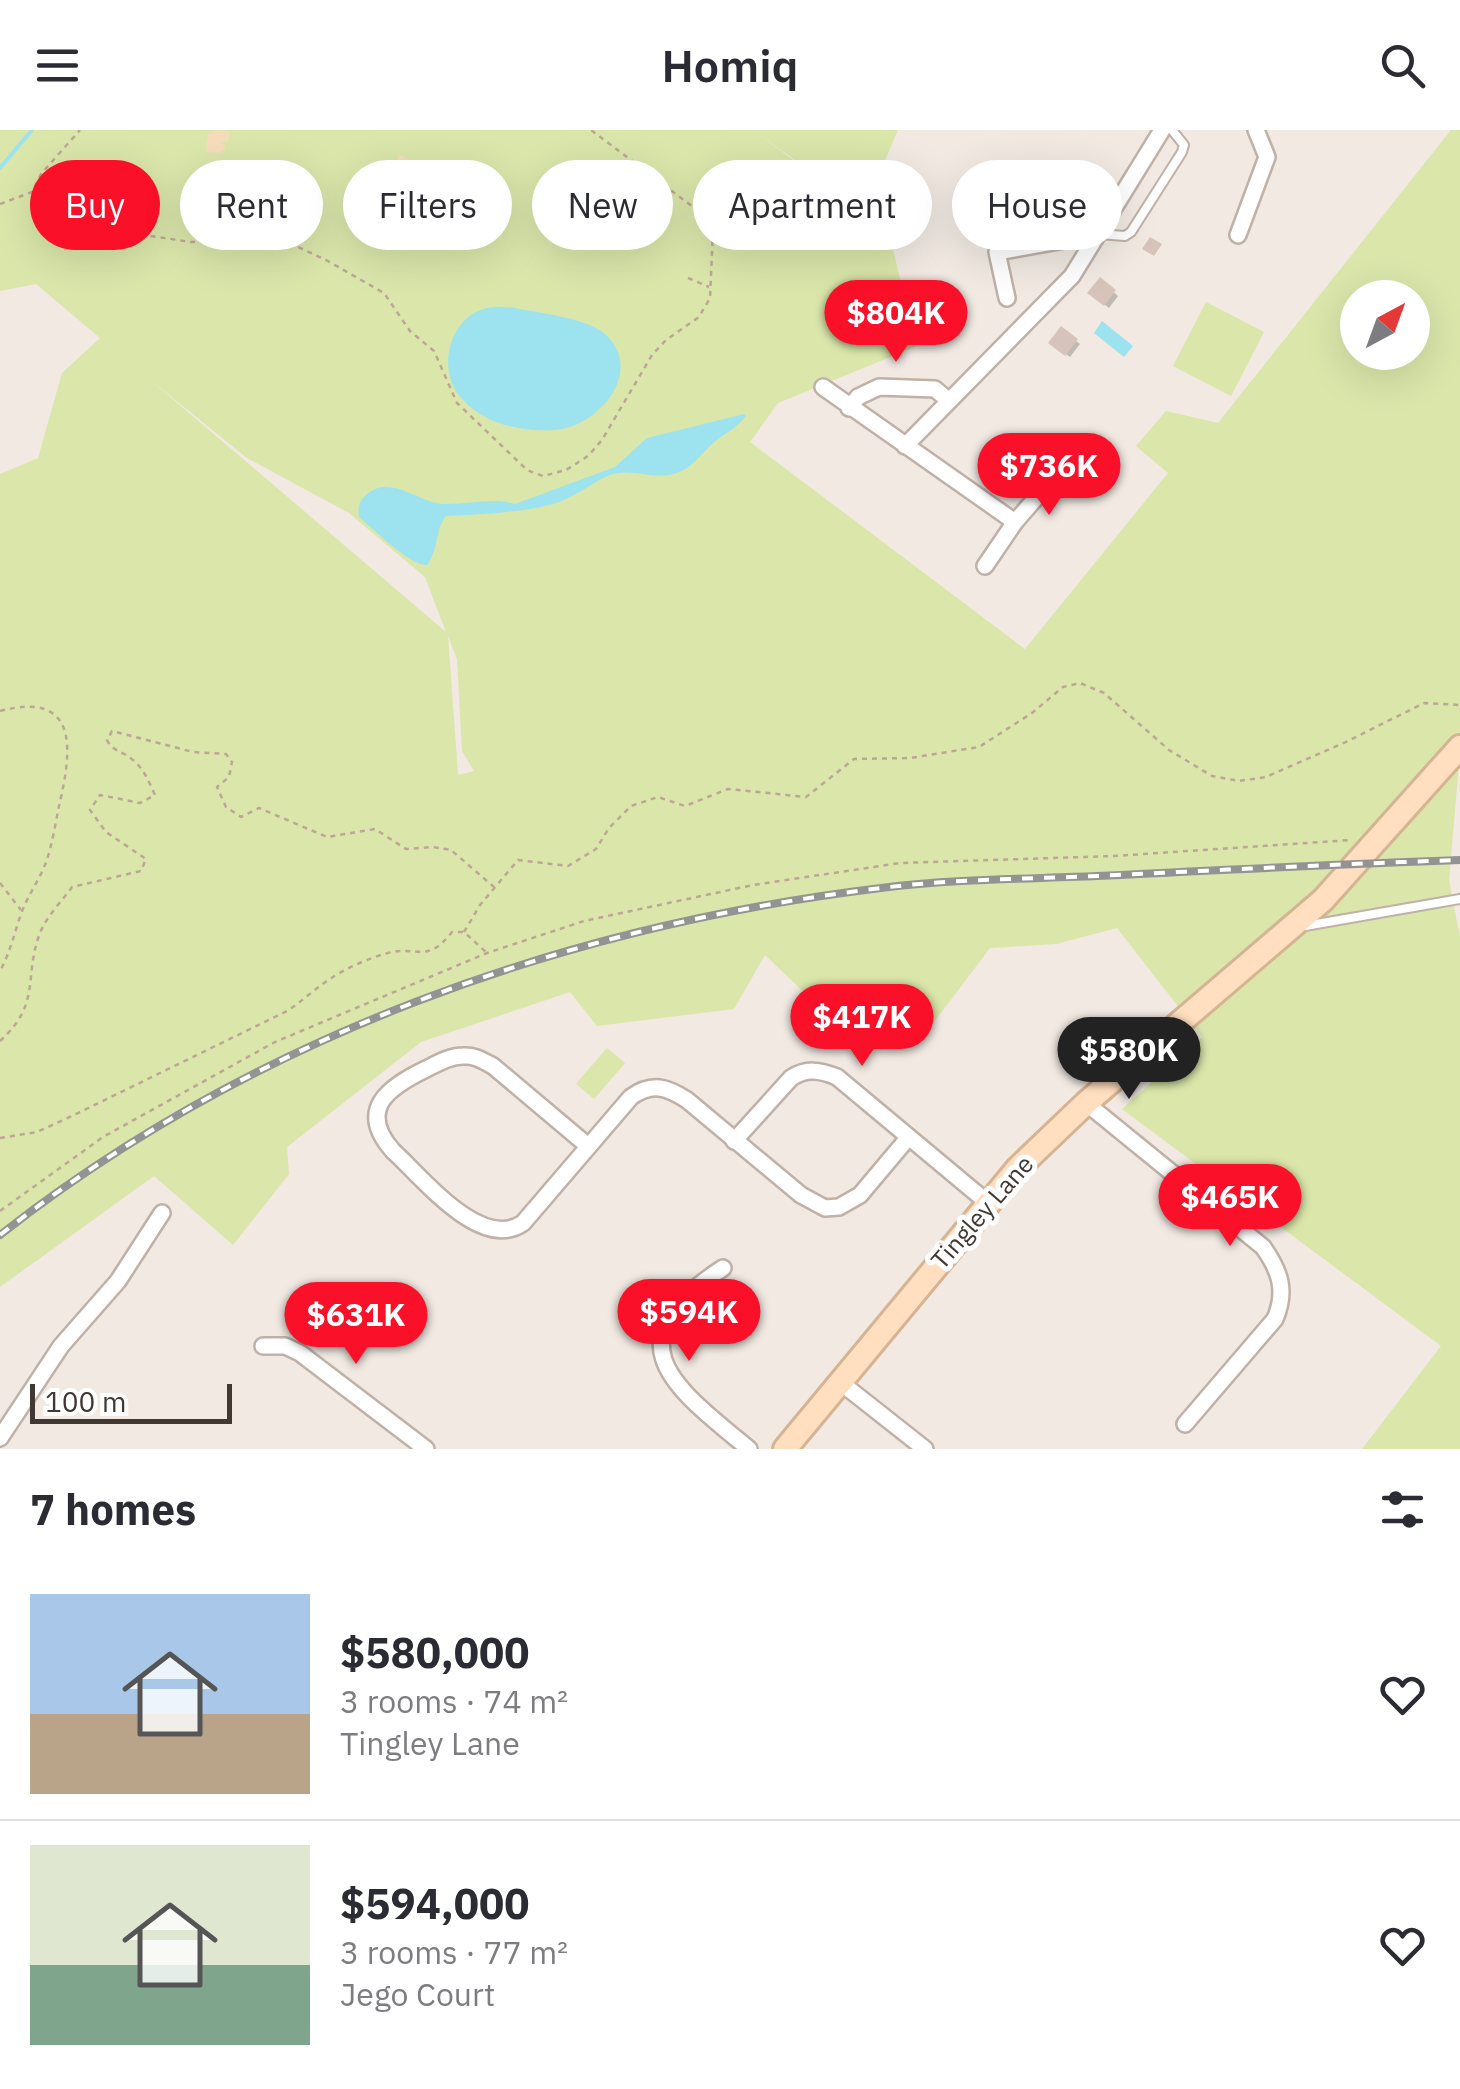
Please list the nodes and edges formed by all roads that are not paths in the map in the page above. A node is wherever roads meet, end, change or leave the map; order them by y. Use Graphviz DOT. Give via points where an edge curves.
graph roads {
  1 [pos="1162,130"];
  2 [pos="1172,130"];
  3 [pos="1256,130"];
  4 [pos="1122,195"];
  5 [pos="1122,236"];
  6 [pos="1238,236"];
  7 [pos="1008,250"];
  8 [pos="1088,250"];
  9 [pos="1007,298"];
  10 [pos="823,387"];
  11 [pos="949,401"];
  12 [pos="849,408"];
  13 [pos="1082,444"];
  14 [pos="905,446"];
  15 [pos="1016,522"];
  16 [pos="985,566"];
  17 [pos="1460,747"];
  18 [pos="1460,899"];
  19 [pos="1286,929"];
  20 [pos="1086,1104"];
  21 [pos="908,1138"];
  22 [pos="734,1140"];
  23 [pos="588,1146"];
  24 [pos="988,1203"];
  25 [pos="162,1214"];
  26 [pos="723,1268"];
  27 [pos="263,1346"];
  28 [pos="840,1382"];
  29 [pos="1186,1424"];
  30 [pos="0,1438"];
  31 [pos="426,1449"];
  32 [pos="750,1449"];
  33 [pos="785,1449"];
  34 [pos="925,1449"];
  1 -- 4 [label="street"];
  2 -- 5 [label="lane" via="1182,152 1131,232"];
  3 -- 6 [label="street" via="1267,157"];
  7 -- 9 [label="street" via="997,252"];
  8 -- 11 [label="street" via="1072,276"];
  10 -- 12 [label="street"];
  11 -- 12 [label="street" via="935,388 879,387"];
  11 -- 14 [label="street"];
  12 -- 14 [label="street"];
  13 -- 15 [label="street"];
  14 -- 15 [label="street"];
  15 -- 16 [label="street"];
  17 -- 19 [label="street, Tingley Lane" via="1322,900"];
  18 -- 19 [label="lane"];
  19 -- 20 [label="street, Tingley Lane"];
  20 -- 24 [label="street, Tingley Lane"];
  20 -- 29 [label="street" via="1263,1247 1277,1266 1282,1302 1275,1319"];
  21 -- 22 [label="street" via="836,1077 812,1070 791,1078"];
  21 -- 22 [label="street" via="860,1195 826,1208"];
  21 -- 24 [label="street"];
  22 -- 23 [label="street" via="672,1090 647,1087"];
  23 -- 23 [label="street" via="476,1057 448,1058 400,1082 377,1114 382,1139 470,1220 490,1230 523,1223"];
  24 -- 28 [label="street, Tingley Lane"];
  25 -- 30 [label="street"];
  26 -- 32 [label="street" via="684,1297 668,1321 662,1363 692,1402"];
  27 -- 31 [label="street" via="300,1353"];
  28 -- 33 [label="street, Tingley Lane"];
  28 -- 34 [label="street"];
}
